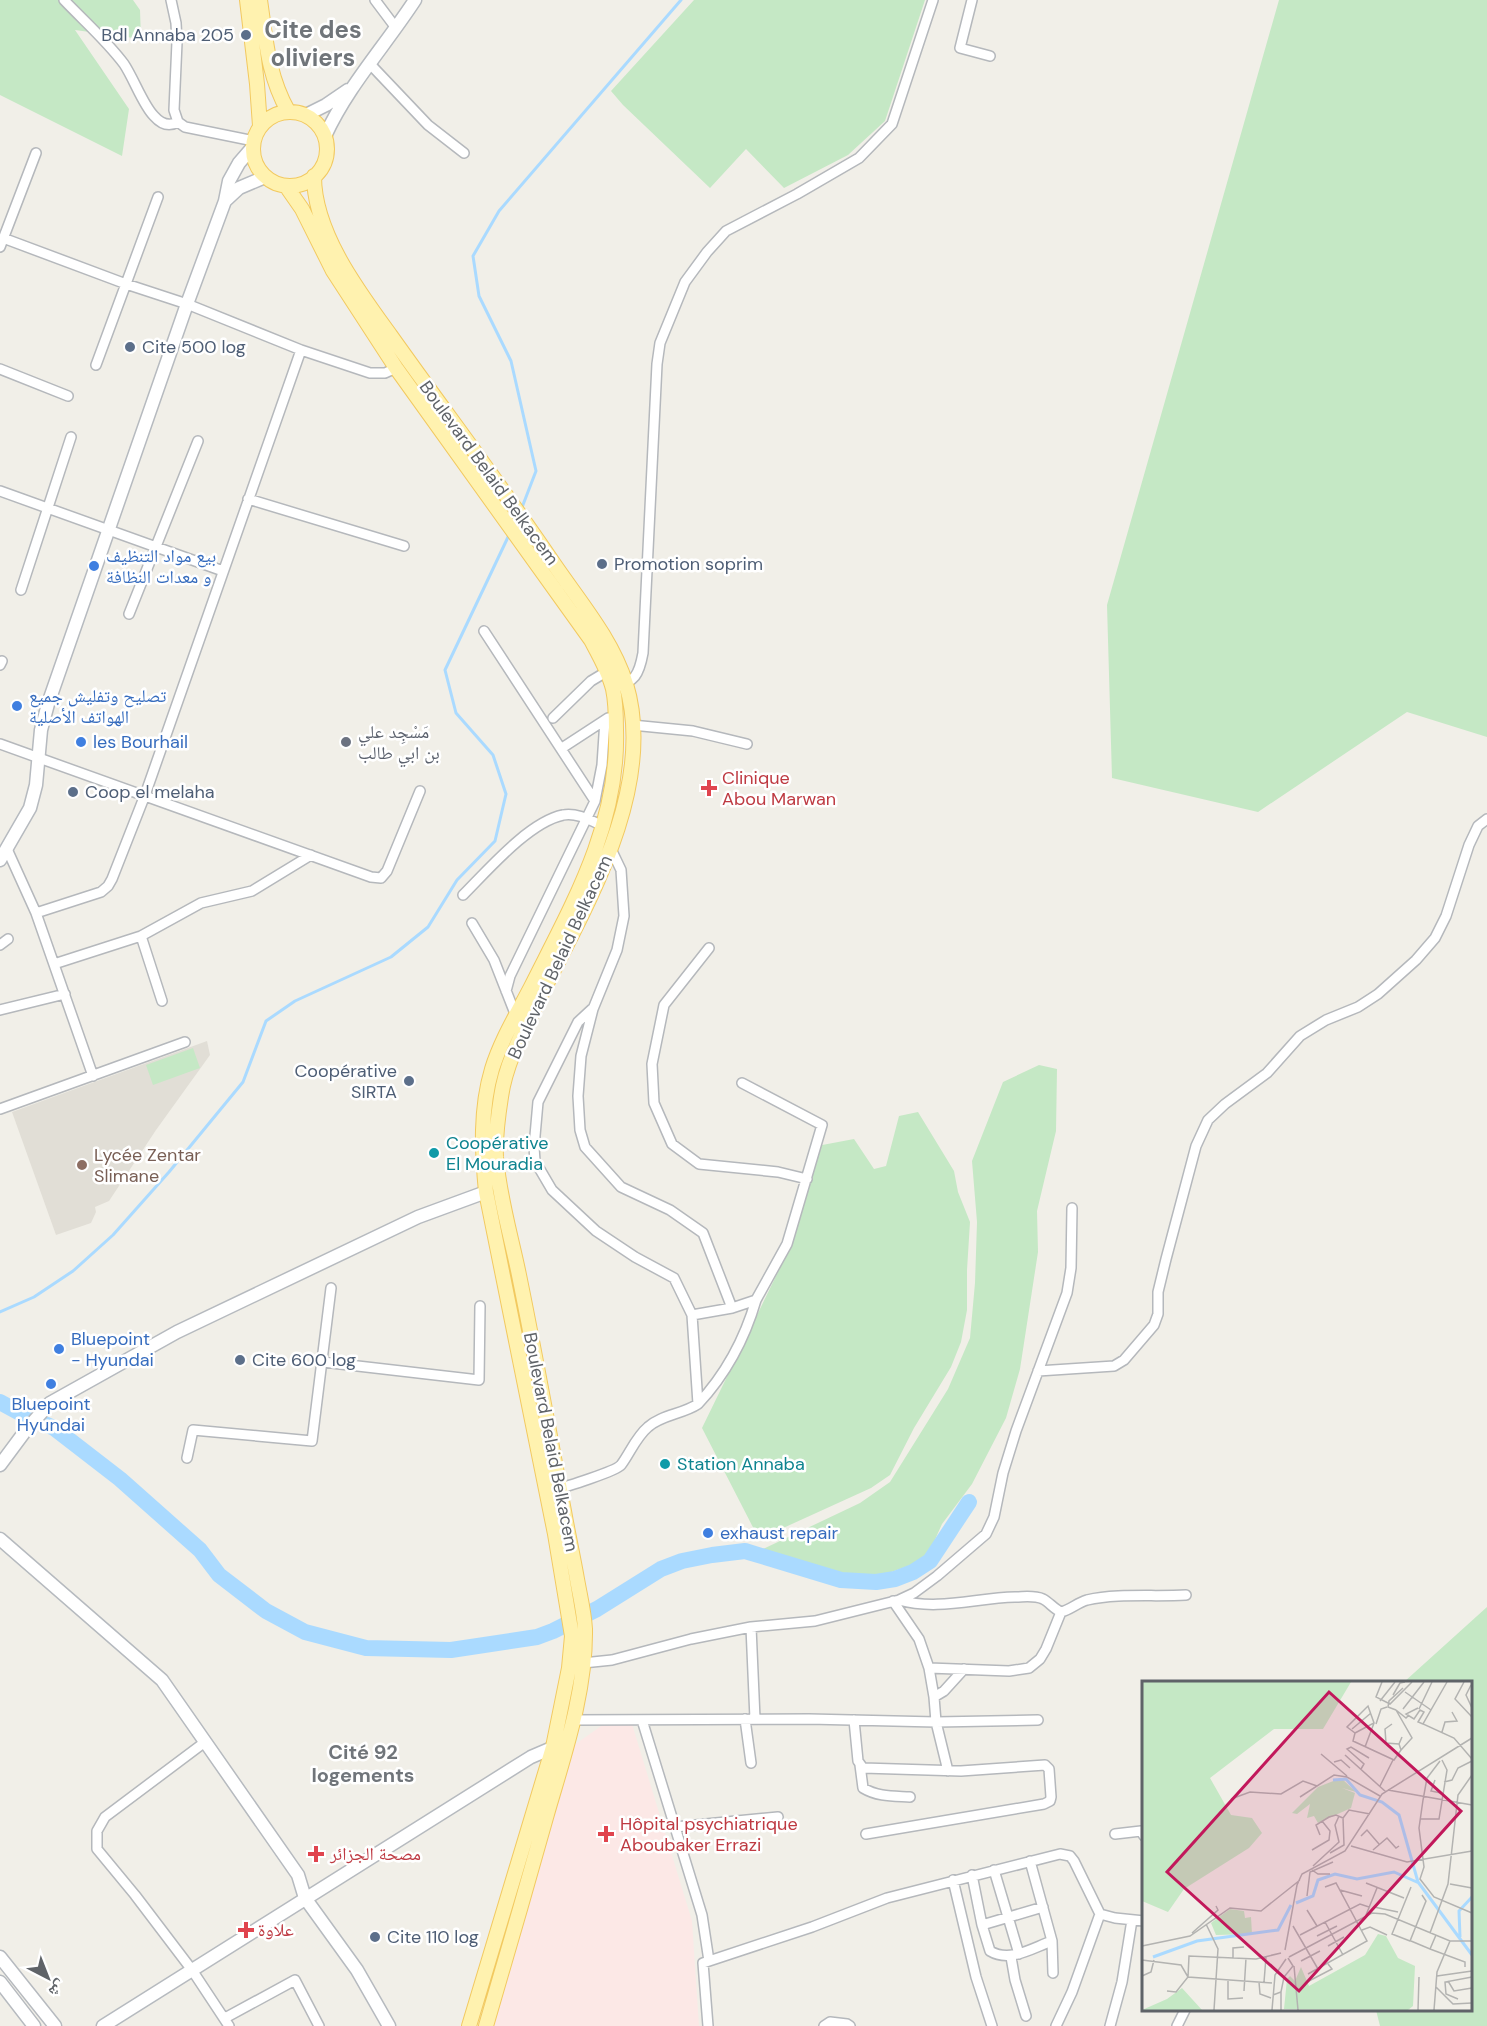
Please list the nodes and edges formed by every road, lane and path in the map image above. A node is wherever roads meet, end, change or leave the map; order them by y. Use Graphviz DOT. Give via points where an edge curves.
graph roads {
  1 [pos="64,0"];
  2 [pos="171,0"];
  3 [pos="246,0"];
  4 [pos="260,0"];
  5 [pos="375,0"];
  6 [pos="415,0"];
  7 [pos="933,0"];
  8 [pos="972,0"];
  9 [pos="396,28"];
  10 [pos="990,56"];
  11 [pos="370,64"];
  12 [pos="353,86"];
  13 [pos="288,111"];
  14 [pos="306,115"];
  15 [pos="178,122"];
  16 [pos="260,126"];
  17 [pos="325,136"];
  18 [pos="253,144"];
  19 [pos="36,153"];
  20 [pos="464,153"];
  21 [pos="314,176"];
  22 [pos="265,177"];
  23 [pos="286,186"];
  24 [pos="158,196"];
  25 [pos="225,201"];
  26 [pos="2,242"];
  27 [pos="126,284"];
  28 [pos="187,304"];
  29 [pos="301,350"];
  30 [pos="96,366"];
  31 [pos="396,368"];
  32 [pos="0,369"];
  33 [pos="68,396"];
  34 [pos="71,437"];
  35 [pos="198,441"];
  36 [pos="0,491"];
  37 [pos="248,499"];
  38 [pos="48,508"];
  39 [pos="109,530"];
  40 [pos="531,542"];
  41 [pos="404,546"];
  42 [pos="156,547"];
  43 [pos="223,571"];
  44 [pos="21,590"];
  45 [pos="129,614"];
  46 [pos="484,631"];
  47 [pos="613,668"];
  48 [pos="619,686"];
  49 [pos="610,717"];
  50 [pos="553,718"];
  51 [pos="632,725"];
  52 [pos="0,744"];
  53 [pos="747,744"];
  54 [pos="562,748"];
  55 [pos="39,757"];
  56 [pos="420,791"];
  57 [pos="145,795"];
  58 [pos="595,801"];
  59 [pos="586,818"];
  60 [pos="1487,819"];
  61 [pos="603,826"];
  62 [pos="611,849"];
  63 [pos="4,855"];
  64 [pos="311,855"];
  65 [pos="463,895"];
  66 [pos="36,913"];
  67 [pos="472,923"];
  68 [pos="141,936"];
  69 [pos="709,948"];
  70 [pos="54,964"];
  71 [pos="506,991"];
  72 [pos="64,994"];
  73 [pos="162,1001"];
  74 [pos="593,1009"];
  75 [pos="0,1010"];
  76 [pos="516,1016"];
  77 [pos="185,1042"];
  78 [pos="93,1076"];
  79 [pos="742,1083"];
  80 [pos="0,1109"];
  81 [pos="807,1179"];
  82 [pos="486,1192"];
  83 [pos="1072,1208"];
  84 [pos="331,1288"];
  85 [pos="756,1300"];
  86 [pos="480,1306"];
  87 [pos="732,1308"];
  88 [pos="692,1315"];
  89 [pos="323,1362"];
  90 [pos="1038,1371"];
  91 [pos="698,1404"];
  92 [pos="187,1458"];
  93 [pos="0,1465"];
  94 [pos="553,1489"];
  95 [pos="0,1539"];
  96 [pos="1186,1595"];
  97 [pos="896,1600"];
  98 [pos="1061,1612"];
  99 [pos="751,1627"];
  100 [pos="583,1663"];
  101 [pos="929,1668"];
  102 [pos="964,1670"];
  103 [pos="934,1697"];
  104 [pos="750,1719"];
  105 [pos="572,1720"];
  106 [pos="642,1720"];
  107 [pos="854,1720"];
  108 [pos="1038,1720"];
  109 [pos="936,1722"];
  110 [pos="206,1742"];
  111 [pos="560,1745"];
  112 [pos="751,1763"];
  113 [pos="860,1765"];
  114 [pos="948,1771"];
  115 [pos="910,1797"];
  116 [pos="778,1817"];
  117 [pos="675,1827"];
  118 [pos="866,1834"];
  119 [pos="1115,1834"];
  120 [pos="1142,1834"];
  121 [pos="1030,1861"];
  122 [pos="994,1870"];
  123 [pos="972,1875"];
  124 [pos="954,1880"];
  125 [pos="304,1898"];
  126 [pos="1043,1907"];
  127 [pos="1100,1914"];
  128 [pos="1008,1917"];
  129 [pos="1131,1920"];
  130 [pos="1142,1921"];
  131 [pos="982,1925"];
  132 [pos="1052,1941"];
  133 [pos="1015,1955"];
  134 [pos="0,1957"];
  135 [pos="709,1960"];
  136 [pos="192,1970"];
  137 [pos="1053,1973"];
  138 [pos="0,1982"];
  139 [pos="1184,2011"];
  140 [pos="1026,2016"];
  141 [pos="227,2022"];
  142 [pos="34,2026"];
  143 [pos="55,2026"];
  144 [pos="104,2026"];
  145 [pos="319,2026"];
  146 [pos="389,2026"];
  147 [pos="469,2026"];
  148 [pos="486,2026"];
  149 [pos="708,2026"];
  150 [pos="824,2026"];
  151 [pos="850,2026"];
  152 [pos="992,2026"];
  153 [pos="1056,2026"];
  154 [pos="1110,2026"];
  155 [pos="1177,2026"];
  1 -- 15 [label="street" via="116,54 156,118 165,124"];
  2 -- 15 [label="street" via="176,23 174,110"];
  3 -- 16 [label="main road"];
  4 -- 13 [label="main road" via="270,66"];
  5 -- 9 [label="street"];
  6 -- 9 [label="street"];
  7 -- 48 [label="street" via="892,124 859,158 726,231 685,282 660,343 657,364 643,653 639,670"];
  8 -- 10 [label="street" via="960,48"];
  9 -- 11 [label="street"];
  11 -- 12 [label="street"];
  11 -- 20 [label="street" via="428,125"];
  12 -- 14 [label="street"];
  12 -- 17 [label="street"];
  13 -- 14 [label="main road"];
  13 -- 16 [label="main road" via="269,117"];
  14 -- 17 [label="main road" via="320,126"];
  15 -- 18 [label="street"];
  16 -- 18 [label="main road"];
  17 -- 21 [label="main road" via="326,158"];
  18 -- 22 [label="main road" via="256,164"];
  18 -- 25 [label="street" via="233,171"];
  19 -- 26 [label="street"];
  21 -- 23 [label="main road" via="304,183"];
  21 -- 40 [label="main road, Boulevard Belaid Belkacem" via="321,216 344,265 379,320 510,501"];
  22 -- 23 [label="main road"];
  22 -- 25 [label="street" via="238,188"];
  23 -- 31 [label="main road, Boulevard Belaid Belkacem" via="333,271"];
  24 -- 27 [label="street"];
  25 -- 28 [label="street"];
  26 -- 27 [label="street"];
  27 -- 28 [label="street"];
  27 -- 30 [label="street"];
  28 -- 29 [label="street"];
  28 -- 39 [label="street"];
  29 -- 31 [label="street" via="370,373"];
  29 -- 37 [label="street"];
  31 -- 40 [label="main road, Boulevard Belaid Belkacem" via="501,513"];
  32 -- 33 [label="street"];
  34 -- 38 [label="street"];
  35 -- 42 [label="street"];
  36 -- 38 [label="street"];
  37 -- 41 [label="street"];
  37 -- 43 [label="street"];
  38 -- 39 [label="street"];
  38 -- 44 [label="street"];
  39 -- 42 [label="street"];
  39 -- 55 [label="street" via="48,704"];
  40 -- 47 [label="main road, Boulevard Belaid Belkacem" via="602,633"];
  42 -- 43 [label="street"];
  42 -- 45 [label="street"];
  43 -- 57 [label="street"];
  46 -- 54 [label="street"];
  47 -- 48 [label="main road, Boulevard Belaid Belkacem"];
  47 -- 50 [label="street" via="591,681"];
  48 -- 49 [label="main road, Boulevard Belaid Belkacem"];
  48 -- 51 [label="main road, Boulevard Belaid Belkacem"];
  49 -- 54 [label="street"];
  49 -- 58 [label="street"];
  49 -- 61 [label="main road, Boulevard Belaid Belkacem" via="615,771"];
  51 -- 53 [label="street" via="693,731"];
  51 -- 62 [label="main road, Boulevard Belaid Belkacem" via="631,771"];
  52 -- 55 [label="street"];
  54 -- 58 [label="street"];
  55 -- 57 [label="street"];
  55 -- 63 [label="street" via="30,808"];
  56 -- 64 [label="street" via="381,878"];
  57 -- 64 [label="street"];
  57 -- 66 [label="street" via="108,886 93,895"];
  58 -- 59 [label="street"];
  59 -- 61 [label="street"];
  59 -- 65 [label="street" via="565,814 530,830"];
  59 -- 71 [label="street"];
  60 -- 90 [label="street" via="1478,826 1469,845 1435,938 1416,960 1378,994 1300,1036 1268,1072 1208,1120 1196,1146 1166,1259 1154,1325 1125,1360 1114,1366"];
  61 -- 76 [label="main road, Boulevard Belaid Belkacem" via="575,897"];
  62 -- 74 [label="street" via="621,870 624,916 617,950"];
  62 -- 94 [label="main road, Boulevard Belaid Belkacem" via="520,1037 501,1092 498,1123 496,1155 501,1190"];
  63 -- 66 [label="street"];
  64 -- 68 [label="street" via="252,891 201,903"];
  66 -- 70 [label="street"];
  67 -- 71 [label="street" via="494,960"];
  68 -- 70 [label="street"];
  68 -- 73 [label="street"];
  69 -- 81 [label="street" via="664,1005 652,1064 654,1103 672,1144 699,1164"];
  70 -- 72 [label="street"];
  71 -- 76 [label="street"];
  72 -- 75 [label="street"];
  72 -- 78 [label="street"];
  74 -- 87 [label="street" via="580,1056 578,1096 585,1147 621,1187 670,1210 703,1233"];
  74 -- 88 [label="street" via="578,1022 538,1102 535,1161 552,1190 596,1231 674,1278"];
  76 -- 82 [label="main road, Boulevard Belaid Belkacem" via="503,1040 488,1092 483,1156"];
  77 -- 78 [label="street"];
  78 -- 80 [label="street"];
  79 -- 81 [label="street" via="822,1125"];
  81 -- 85 [label="street" via="787,1244"];
  82 -- 93 [label="street" via="418,1217 177,1332 50,1403"];
  82 -- 94 [label="main road, Boulevard Belaid Belkacem"];
  83 -- 90 [label="street" via="1067,1293"];
  84 -- 89 [label="street"];
  85 -- 87 [label="street"];
  85 -- 91 [label="street" via="724,1371"];
  86 -- 89 [label="street" via="479,1380"];
  87 -- 88 [label="street"];
  88 -- 91 [label="street"];
  89 -- 92 [label="street" via="312,1441 193,1430"];
  90 -- 97 [label="street" via="986,1534 914,1593"];
  91 -- 94 [label="street" via="648,1426 619,1468"];
  94 -- 100 [label="main road, Boulevard Belaid Belkacem" via="584,1618"];
  94 -- 111 [label="main road, Boulevard Belaid Belkacem" via="572,1636"];
  95 -- 110 [label="street" via="162,1680"];
  96 -- 98 [label="street" via="1105,1597"];
  97 -- 98 [label="street" via="947,1605 1034,1597 1045,1599"];
  97 -- 99 [label="street" via="815,1621"];
  97 -- 101 [label="street" via="919,1639"];
  98 -- 102 [label="street" via="1046,1649 1029,1668"];
  99 -- 100 [label="street" via="612,1660"];
  99 -- 104 [label="street"];
  100 -- 105 [label="main road, Boulevard Belaid Belkacem"];
  101 -- 102 [label="street"];
  101 -- 103 [label="street"];
  102 -- 103 [label="street"];
  103 -- 109 [label="street"];
  104 -- 106 [label="street"];
  104 -- 107 [label="street"];
  104 -- 112 [label="street"];
  105 -- 106 [label="street"];
  105 -- 111 [label="main road, Boulevard Belaid Belkacem"];
  106 -- 117 [label="street"];
  107 -- 109 [label="street"];
  107 -- 113 [label="street"];
  108 -- 109 [label="street"];
  109 -- 114 [label="street"];
  110 -- 125 [label="street" via="298,1875"];
  110 -- 136 [label="street" via="105,1817 97,1831 97,1849"];
  111 -- 125 [label="street" via="521,1763"];
  111 -- 147 [label="main road, Boulevard Belaid Belkacem"];
  111 -- 148 [label="main road, Boulevard Belaid Belkacem"];
  113 -- 114 [label="street" via="868,1769"];
  113 -- 115 [label="street" via="863,1788 877,1795"];
  114 -- 118 [label="street" via="1045,1765 1049,1769 1050,1801"];
  116 -- 117 [label="street"];
  117 -- 135 [label="street" via="702,1916"];
  119 -- 120 [label="street"];
  121 -- 122 [label="street"];
  121 -- 126 [label="street"];
  121 -- 127 [label="street" via="1060,1854 1070,1856"];
  122 -- 123 [label="street"];
  122 -- 128 [label="street"];
  123 -- 124 [label="street"];
  123 -- 131 [label="street"];
  124 -- 135 [label="street" via="887,1898"];
  124 -- 152 [label="street" via="976,1977"];
  125 -- 136 [label="street"];
  125 -- 146 [label="street" via="357,1970"];
  126 -- 128 [label="street"];
  126 -- 132 [label="street"];
  127 -- 129 [label="street"];
  127 -- 153 [label="street"];
  128 -- 131 [label="street"];
  128 -- 133 [label="street"];
  129 -- 130 [label="street"];
  129 -- 154 [label="street" via="1122,1982"];
  131 -- 133 [label="street" via="990,1951"];
  132 -- 133 [label="street"];
  132 -- 137 [label="street"];
  133 -- 140 [label="street" via="1015,1980"];
  134 -- 143 [label="street"];
  135 -- 149 [label="street" via="703,1963"];
  136 -- 141 [label="street"];
  136 -- 144 [label="street"];
  138 -- 142 [label="street"];
  139 -- 155 [label="street"];
  141 -- 145 [label="street" via="295,1980"];
  150 -- 151 [label="street" via="830,2022"];
}
